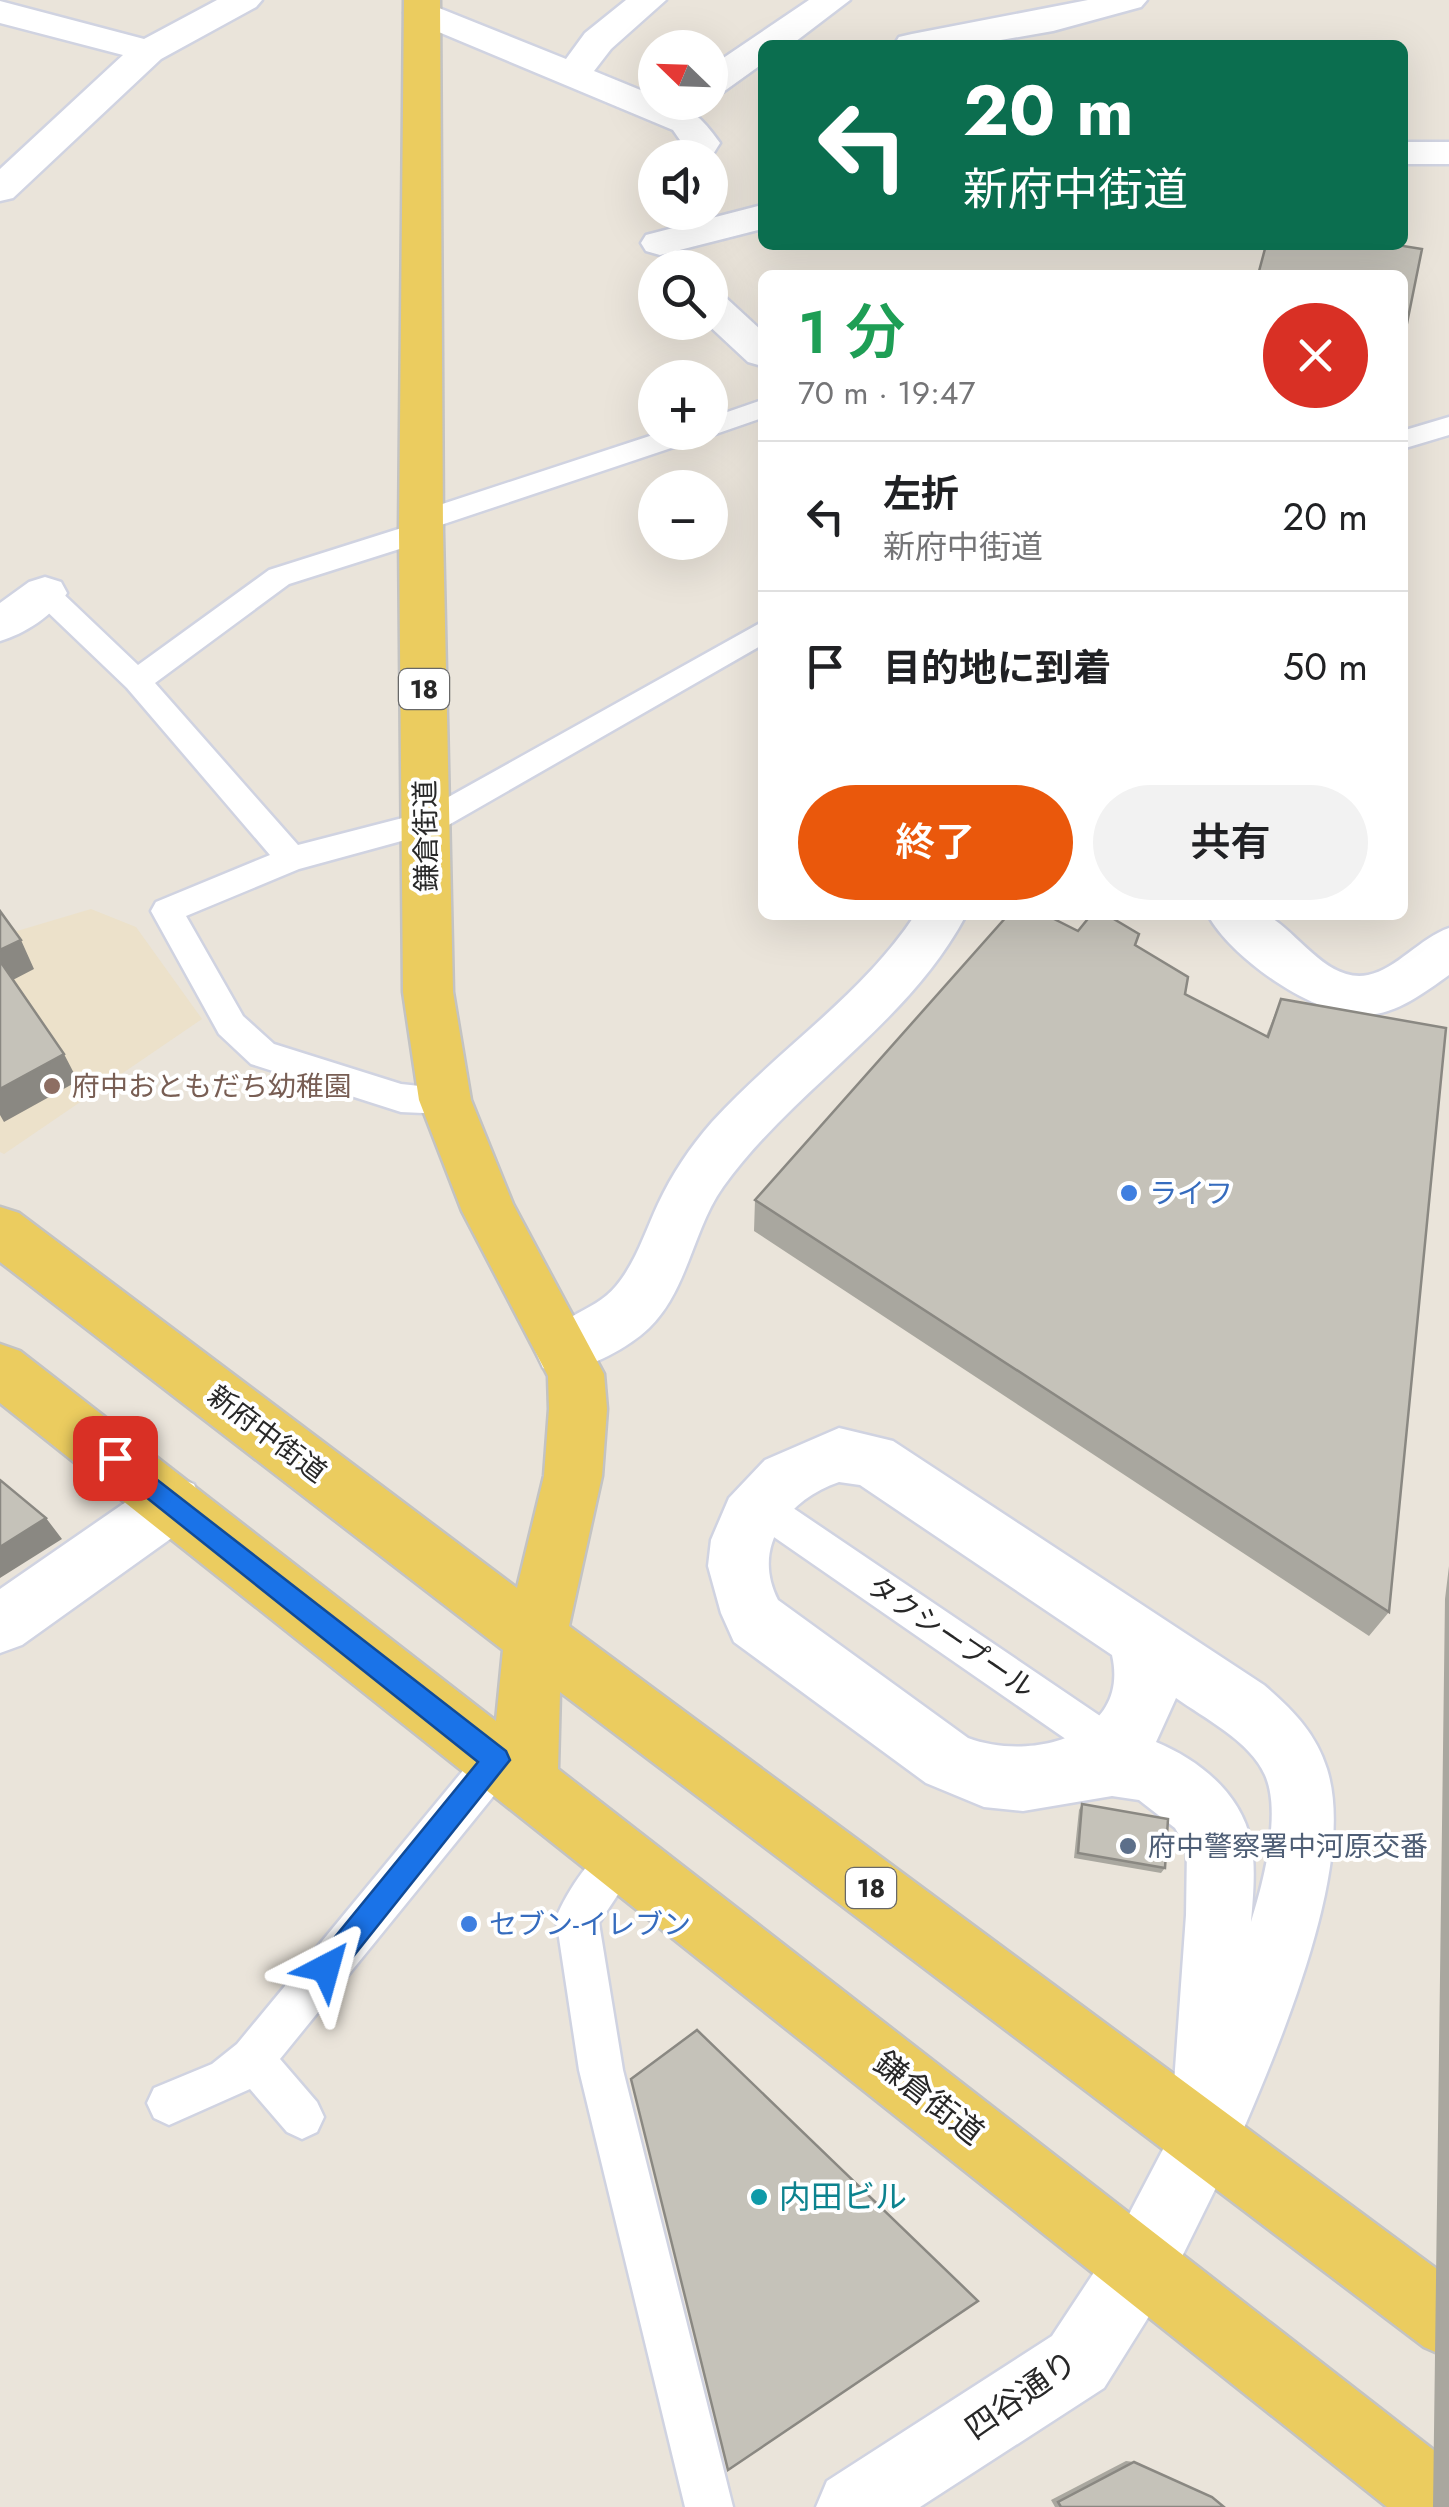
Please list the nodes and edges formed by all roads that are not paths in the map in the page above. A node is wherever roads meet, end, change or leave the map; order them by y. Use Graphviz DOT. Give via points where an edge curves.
graph roads {
  1 [pos="244,0"];
  2 [pos="648,0"];
  3 [pos="832,0"];
  4 [pos="1130,0"];
  5 [pos="422,6"];
  6 [pos="0,12"];
  7 [pos="774,40"];
  8 [pos="940,40"];
  9 [pos="148,51"];
  10 [pos="758,52"];
  11 [pos="734,73"];
  12 [pos="572,76"];
  13 [pos="638,97"];
  14 [pos="1408,153"];
  15 [pos="1449,153"];
  16 [pos="0,190"];
  17 [pos="758,218"];
  18 [pos="667,241"];
  19 [pos="728,322"];
  20 [pos="758,349"];
  21 [pos="758,410"];
  22 [pos="728,420"];
  23 [pos="1449,426"];
  24 [pos="1408,438"];
  25 [pos="641,450"];
  26 [pos="422,527"];
  27 [pos="45,593"];
  28 [pos="0,624"];
  29 [pos="758,634"];
  30 [pos="137,681"];
  31 [pos="427,823"];
  32 [pos="292,859"];
  33 [pos="939,920"];
  34 [pos="1239,920"];
  35 [pos="1449,948"];
  36 [pos="445,1100"];
  37 [pos="0,1230"];
  38 [pos="563,1350"];
  39 [pos="0,1369"];
  40 [pos="173,1504"];
  41 [pos="758,1505"];
  42 [pos="0,1624"];
  43 [pos="1135,1635"];
  44 [pos="536,1636"];
  45 [pos="516,1757"];
  46 [pos="1111,1762"];
  47 [pos="621,1858"];
  48 [pos="252,2059"];
  49 [pos="169,2103"];
  50 [pos="302,2116"];
  51 [pos="1206,2139"];
  52 [pos="1141,2264"];
  53 [pos="1449,2322"];
  54 [pos="1424,2498"];
  55 [pos="709,2507"];
  56 [pos="854,2507"];
  1 -- 9 [label="street"];
  2 -- 12 [label="street" via="598,41"];
  3 -- 7 [label="street"];
  4 -- 8 [label="street"];
  5 -- 12 [label="street"];
  5 -- 26 [label="main road, 鎌倉街道 / 18"];
  6 -- 9 [label="street"];
  9 -- 16 [label="street"];
  10 -- 11 [label="street"];
  12 -- 13 [label="street"];
  14 -- 15 [label="street"];
  17 -- 18 [label="street"];
  19 -- 20 [label="street"];
  21 -- 22 [label="lane"];
  23 -- 24 [label="lane"];
  25 -- 26 [label="lane"];
  26 -- 30 [label="lane" via="278,578"];
  26 -- 31 [label="main road, 鎌倉街道 / 18"];
  27 -- 28 [label="street"];
  27 -- 30 [label="lane"];
  29 -- 31 [label="lane"];
  30 -- 32 [label="lane"];
  31 -- 32 [label="lane"];
  31 -- 36 [label="main road, 鎌倉街道 / 18" via="428,992"];
  32 -- 36 [label="lane" via="167,911 231,1025 262,1054 402,1098"];
  33 -- 38 [label="street" via="924,948 882,994 703,1172 634,1306"];
  34 -- 35 [label="street" via="1326,988 1371,995"];
  36 -- 38 [label="main road, 鎌倉街道 / 18" via="489,1211"];
  37 -- 44 [label="main road, 新府中街道 / 18"];
  38 -- 44 [label="main road, 鎌倉街道 / 18" via="576,1374 580,1438"];
  39 -- 40 [label="main road"];
  40 -- 42 [label="street"];
  40 -- 45 [label="main road"];
  41 -- 43 [label="street, 四谷通り" via="808,1463 839,1455 872,1460"];
  41 -- 46 [label="lane, タクシープール"];
  41 -- 46 [label="street" via="744,1526 735,1567 741,1598 756,1621 948,1762 984,1776 1023,1778"];
  43 -- 46 [label="street" via="1146,1657 1145,1700"];
  43 -- 51 [label="street, 四谷通り" via="1272,1732 1296,1770 1304,1814 1301,1862 1284,1924"];
  44 -- 45 [label="main road, 鎌倉街道 / 18"];
  44 -- 51 [label="main road, 18"];
  45 -- 47 [label="main road, 鎌倉街道"];
  45 -- 48 [label="lane"];
  46 -- 51 [label="street" via="1174,1784 1198,1804 1219,1842"];
  47 -- 52 [label="main road, 鎌倉街道"];
  47 -- 55 [label="lane" via="577,1918 601,2070"];
  48 -- 49 [label="lane" via="227,2080"];
  48 -- 50 [label="lane"];
  51 -- 52 [label="street, 四谷通り"];
  51 -- 53 [label="main road, 18"];
  52 -- 54 [label="main road, 鎌倉街道"];
  52 -- 56 [label="street, 四谷通り" via="1078,2362"];
}
